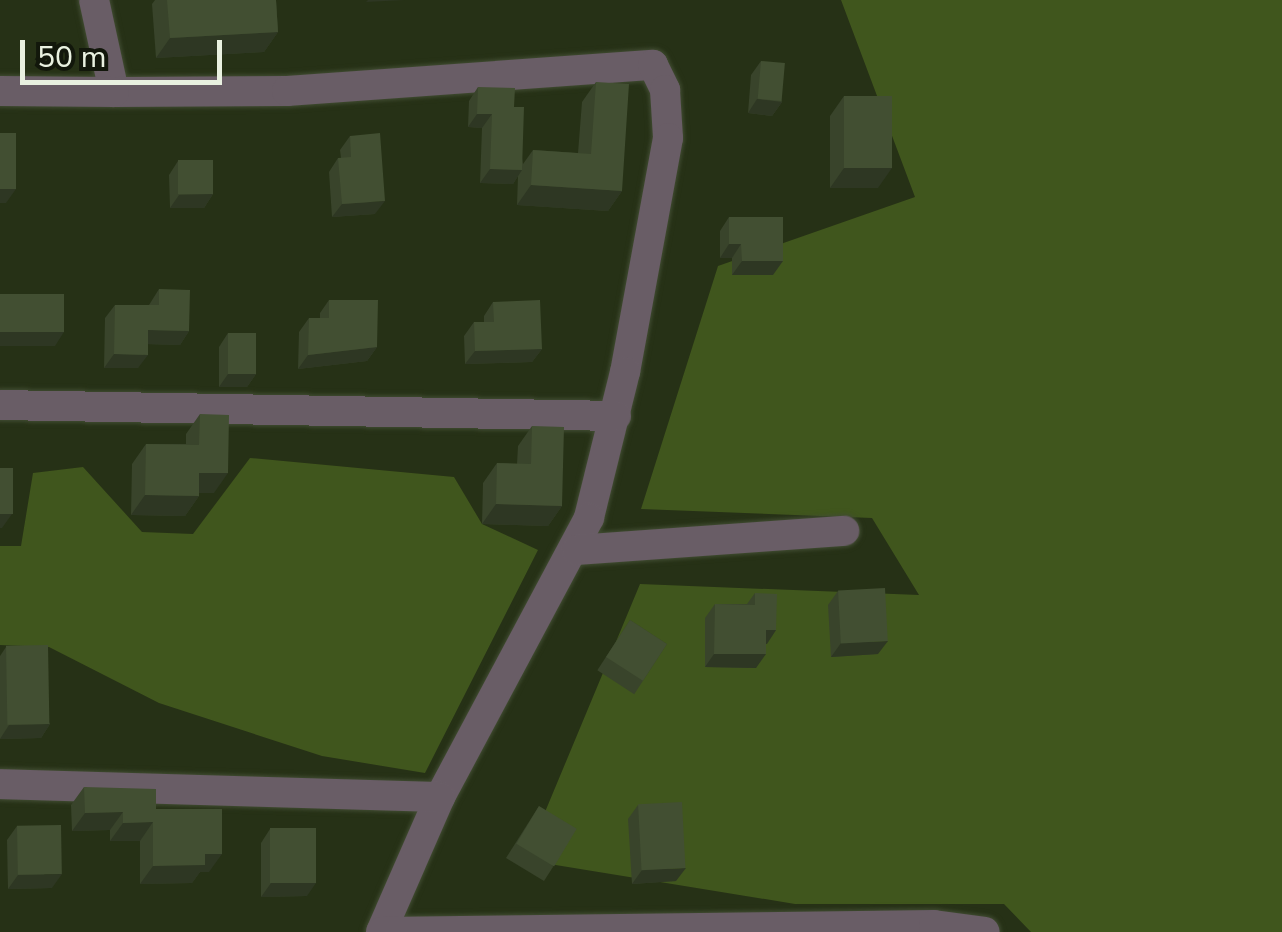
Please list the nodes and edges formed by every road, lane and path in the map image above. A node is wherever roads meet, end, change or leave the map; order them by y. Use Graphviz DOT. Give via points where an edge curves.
graph roads {
  1 [pos="94,0"];
  2 [pos="0,91"];
  3 [pos="114,92"];
  4 [pos="0,405"];
  5 [pos="616,416"];
  6 [pos="844,531"];
  7 [pos="577,550"];
  8 [pos="0,784"];
  9 [pos="440,796"];
  10 [pos="381,931"];
  11 [pos="985,932"];
  1 -- 3 [label="street"];
  2 -- 3 [label="street"];
  3 -- 5 [label="street" via="287,91 653,66 665,90 668,138"];
  4 -- 5 [label="street"];
  5 -- 7 [label="street"];
  6 -- 7 [label="street"];
  7 -- 9 [label="street"];
  8 -- 9 [label="street"];
  9 -- 10 [label="street"];
  10 -- 11 [label="street" via="934,925"];
}
